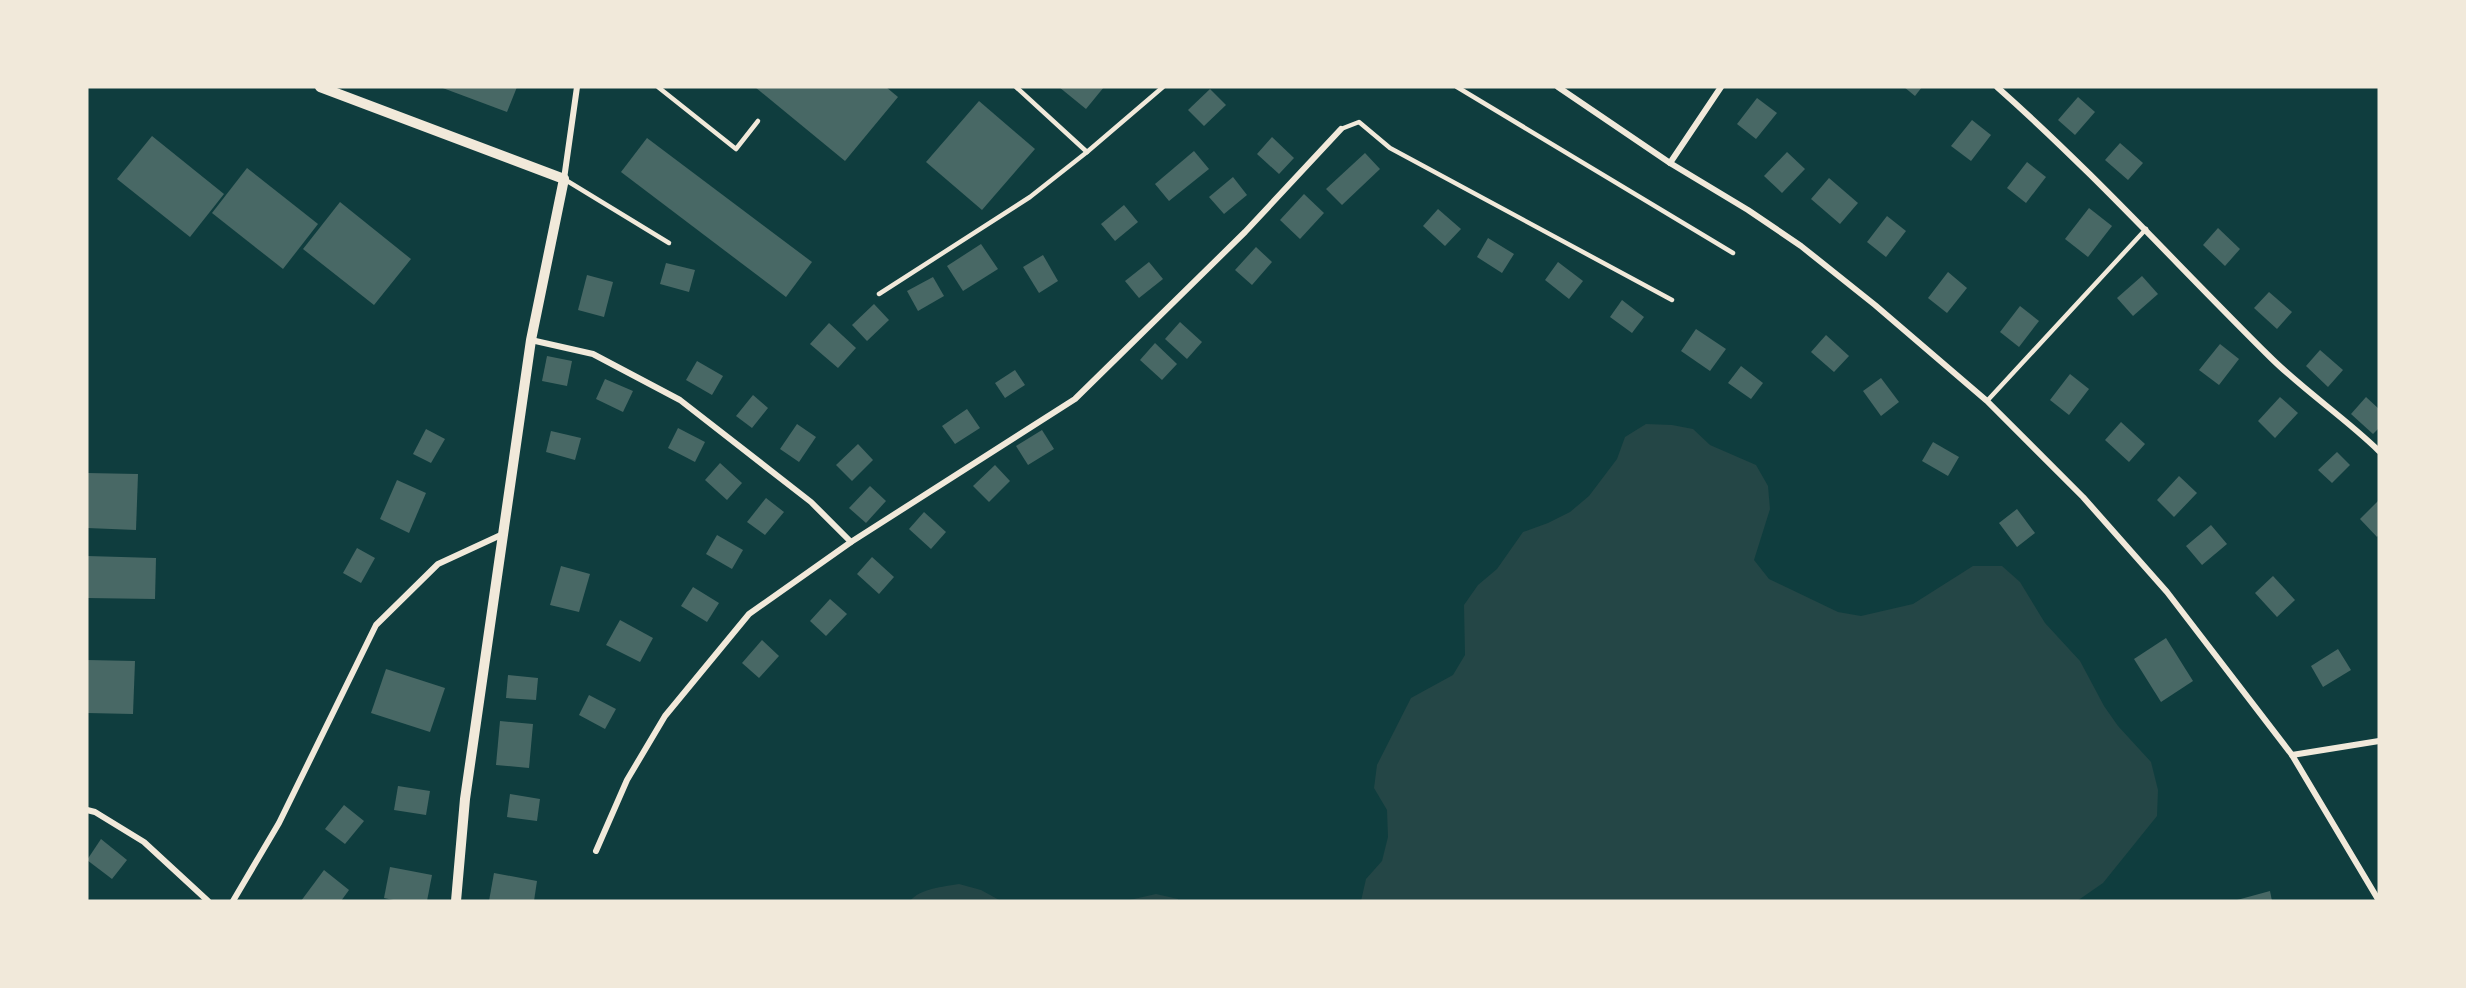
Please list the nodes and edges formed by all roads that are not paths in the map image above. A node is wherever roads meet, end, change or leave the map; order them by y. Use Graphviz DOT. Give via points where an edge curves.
graph roads {
  1 [pos="320,87"];
  2 [pos="577,87"];
  3 [pos="658,87"];
  4 [pos="1016,87"];
  5 [pos="1163,87"];
  6 [pos="1457,87"];
  7 [pos="1558,87"];
  8 [pos="1721,87"];
  9 [pos="1997,87"];
  10 [pos="758,121"];
  11 [pos="1341,129"];
  12 [pos="1087,152"];
  13 [pos="1670,163"];
  14 [pos="564,179"];
  15 [pos="2146,229"];
  16 [pos="669,243"];
  17 [pos="1733,253"];
  18 [pos="879,294"];
  19 [pos="1672,300"];
  20 [pos="531,340"];
  21 [pos="1987,401"];
  22 [pos="2379,451"];
  23 [pos="503,534"];
  24 [pos="850,542"];
  25 [pos="2379,741"];
  26 [pos="2292,755"];
  27 [pos="87,810"];
  28 [pos="596,851"];
  29 [pos="207,901"];
  30 [pos="233,901"];
  31 [pos="456,901"];
  32 [pos="2379,901"];
  1 -- 14 [label="street"];
  2 -- 14 [label="street"];
  3 -- 10 [label="lane" via="736,149"];
  4 -- 12 [label="lane"];
  5 -- 12 [label="lane"];
  6 -- 17 [label="lane"];
  7 -- 13 [label="street"];
  8 -- 13 [label="street"];
  9 -- 15 [label="street"];
  11 -- 19 [label="lane" via="1359,122 1390,148"];
  11 -- 24 [label="street" via="1245,232 1075,399"];
  12 -- 18 [label="lane" via="1030,197"];
  13 -- 21 [label="street" via="1801,246"];
  14 -- 16 [label="lane"];
  14 -- 20 [label="street"];
  15 -- 21 [label="lane"];
  15 -- 22 [label="street" via="2271,358"];
  20 -- 23 [label="street"];
  20 -- 24 [label="street" via="593,354 680,400 811,502"];
  21 -- 26 [label="street" via="2083,497 2167,592"];
  23 -- 30 [label="street" via="438,564 376,625 279,823"];
  23 -- 31 [label="street" via="465,799"];
  24 -- 28 [label="street" via="748,614 665,716 627,780"];
  25 -- 26 [label="street"];
  26 -- 32 [label="street"];
  27 -- 29 [label="street" via="144,842"];
}
